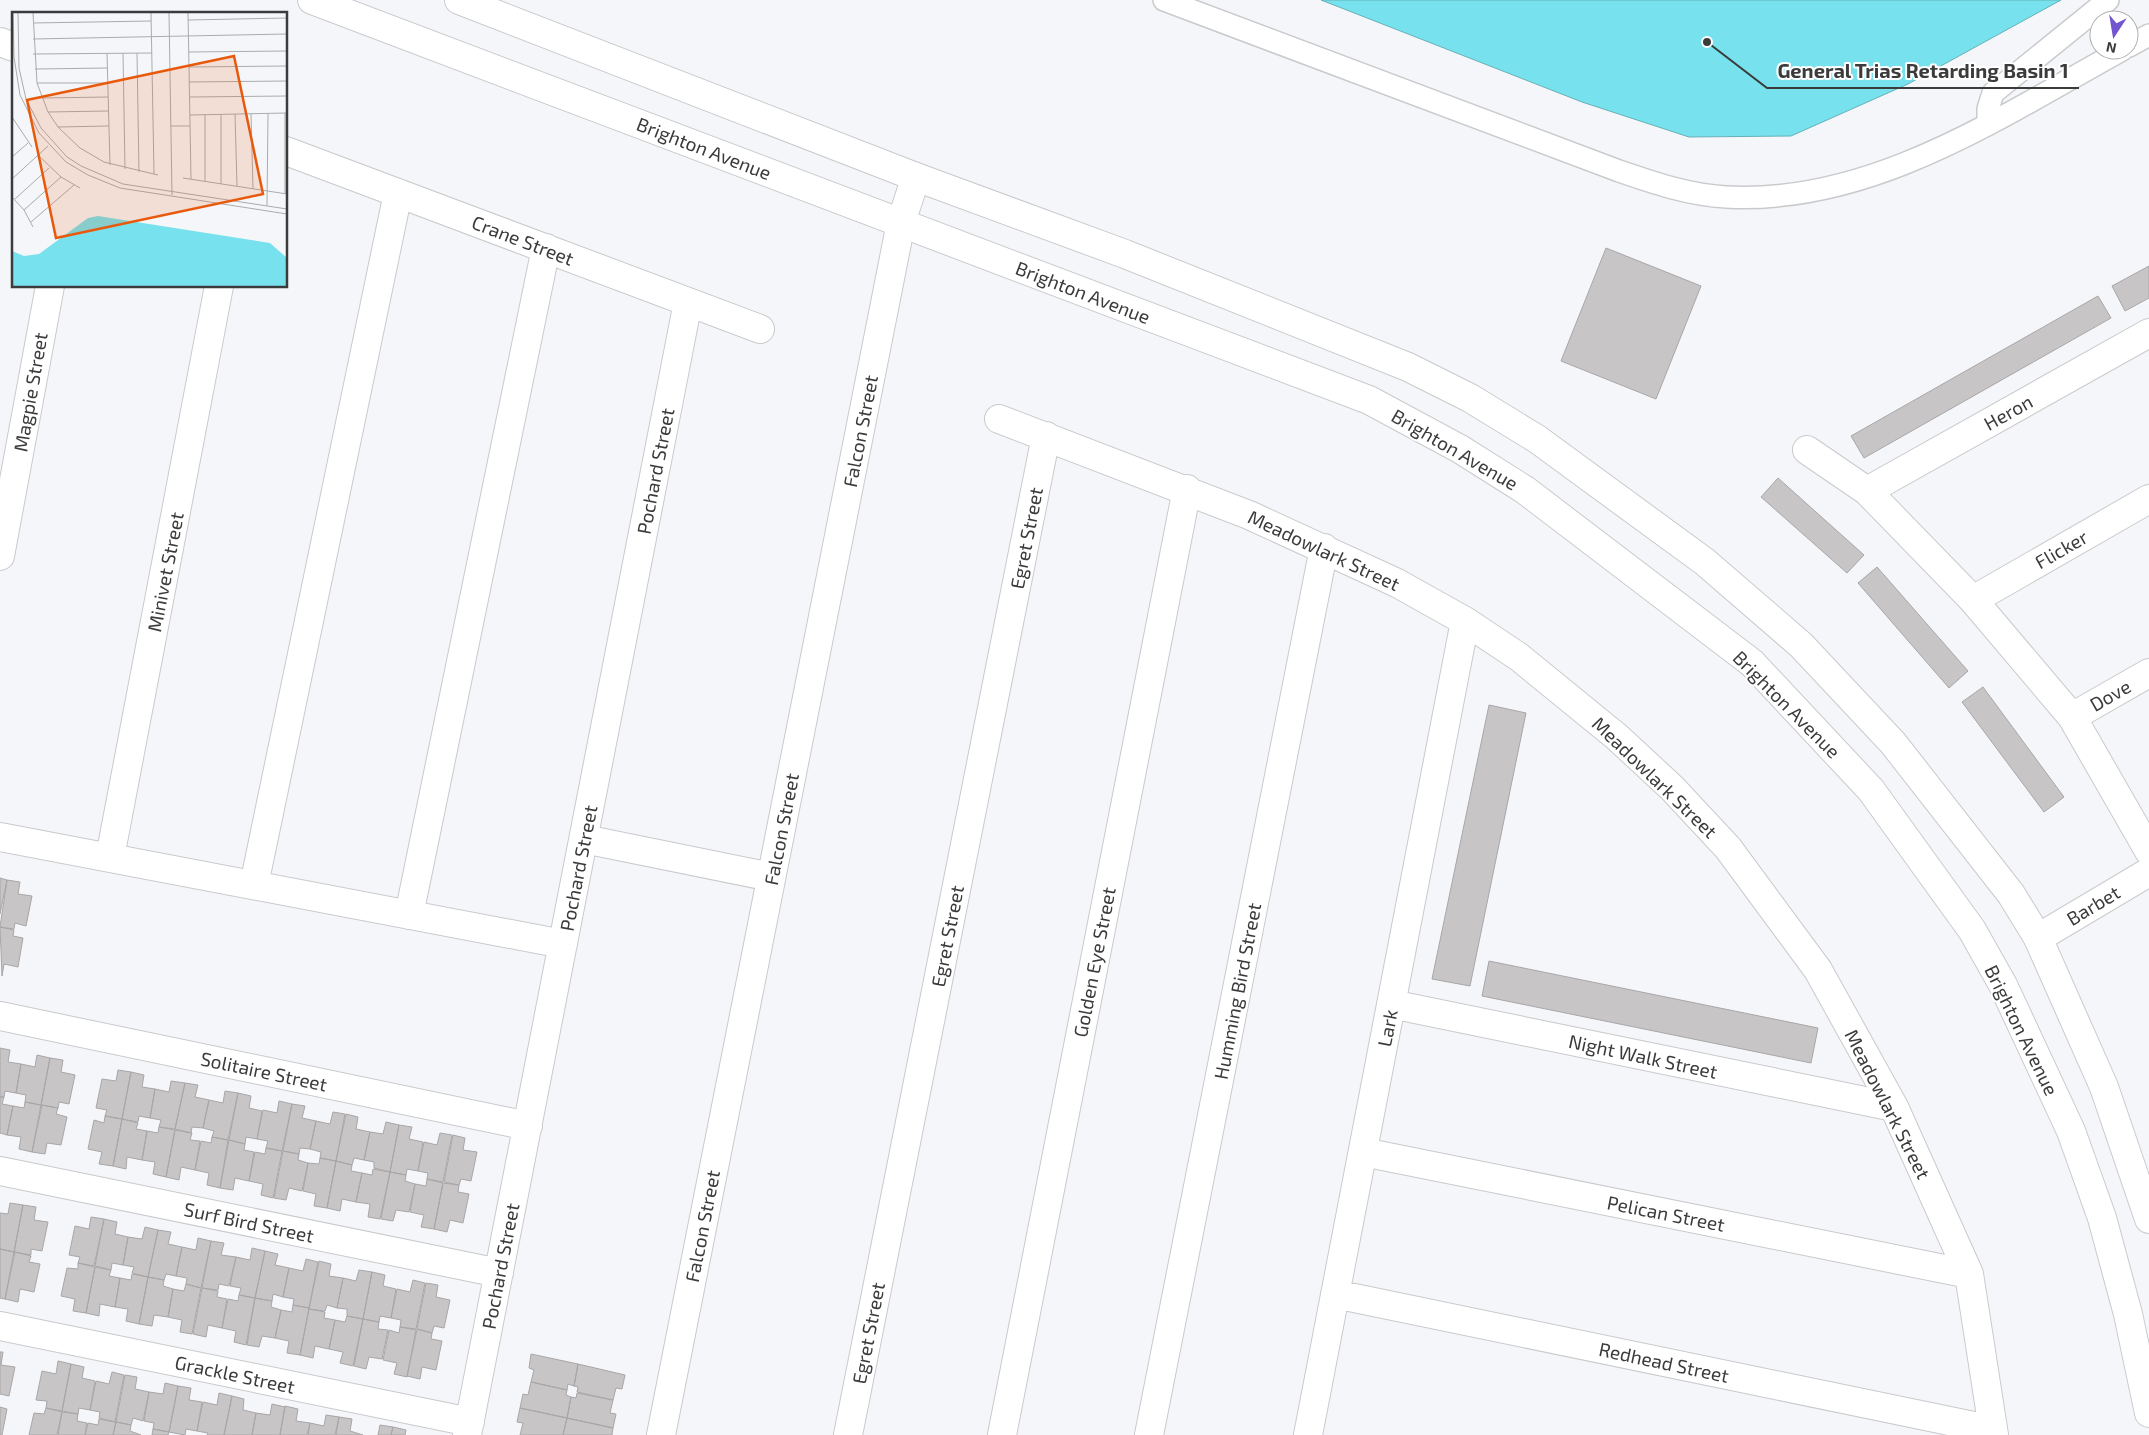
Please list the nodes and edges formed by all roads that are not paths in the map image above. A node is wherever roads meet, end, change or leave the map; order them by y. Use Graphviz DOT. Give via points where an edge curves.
graph roads {
  1 [pos="312,0"];
  2 [pos="459,0"];
  3 [pos="1164,0"];
  4 [pos="2108,0"];
  5 [pos="0,42"];
  6 [pos="12,47"];
  7 [pos="2104,60"];
  8 [pos="1988,124"];
  9 [pos="288,152"];
  10 [pos="916,177"];
  11 [pos="398,193"];
  12 [pos="901,222"];
  13 [pos="546,248"];
  14 [pos="50,288"];
  15 [pos="219,288"];
  16 [pos="688,302"];
  17 [pos="760,329"];
  18 [pos="2149,333"];
  19 [pos="999,419"];
  20 [pos="1046,436"];
  21 [pos="1807,450"];
  22 [pos="1187,490"];
  23 [pos="1867,491"];
  24 [pos="2149,499"];
  25 [pos="1324,548"];
  26 [pos="0,556"];
  27 [pos="1973,600"];
  28 [pos="1465,621"];
  29 [pos="2149,673"];
  30 [pos="2072,717"];
  31 [pos="0,837"];
  32 [pos="584,839"];
  33 [pos="2149,851"];
  34 [pos="110,857"];
  35 [pos="2149,872"];
  36 [pos="771,877"];
  37 [pos="254,885"];
  38 [pos="409,915"];
  39 [pos="2038,938"];
  40 [pos="563,944"];
  41 [pos="1391,1004"];
  42 [pos="0,1016"];
  43 [pos="1894,1107"];
  44 [pos="528,1126"];
  45 [pos="1363,1152"];
  46 [pos="0,1171"];
  47 [pos="2149,1219"];
  48 [pos="499,1273"];
  49 [pos="1969,1274"];
  50 [pos="1335,1294"];
  51 [pos="0,1326"];
  52 [pos="2149,1413"];
  53 [pos="468,1429"];
  54 [pos="1993,1433"];
  55 [pos="661,1435"];
  56 [pos="848,1435"];
  57 [pos="1002,1435"];
  58 [pos="1149,1435"];
  59 [pos="1308,1435"];
  1 -- 12 [label="street, Brighton Avenue"];
  2 -- 10 [label="street"];
  3 -- 8 [label="lane" via="1619,171 1691,192 1755,198 1786,196 1840,185 1889,170"];
  4 -- 8 [label="lane" via="1993,93"];
  5 -- 6 [label="street"];
  7 -- 8 [label="lane"];
  9 -- 11 [label="street, Crane Street"];
  10 -- 12 [label="street, Falcon Street"];
  10 -- 39 [label="street" via="1125,254 1408,367 1470,398 1537,439 1705,562 1801,645 1893,744 2011,894"];
  11 -- 13 [label="street, Crane Street"];
  11 -- 37 [label="street"];
  12 -- 36 [label="street, Falcon Street"];
  12 -- 52 [label="street, Brighton Avenue" via="1369,400 1460,449 1525,490 1752,664 1871,790 1972,930 2003,985 2071,1131 2102,1218 2128,1314"];
  13 -- 16 [label="street, Crane Street"];
  13 -- 38 [label="street"];
  14 -- 26 [label="street, Magpie Street"];
  15 -- 34 [label="street, Minivet Street"];
  16 -- 17 [label="street, Crane Street"];
  16 -- 32 [label="street, Pochard Street"];
  18 -- 23 [label="street, Heron"];
  19 -- 20 [label="street, Meadowlark Street"];
  20 -- 22 [label="street, Meadowlark Street"];
  20 -- 56 [label="street, Egret Street"];
  21 -- 23 [label="street"];
  22 -- 25 [label="street, Meadowlark Street"];
  22 -- 57 [label="street, Golden Eye Street"];
  23 -- 27 [label="street"];
  24 -- 27 [label="street, Flicker"];
  25 -- 28 [label="street, Meadowlark Street"];
  25 -- 58 [label="street, Humming Bird Street"];
  27 -- 30 [label="street"];
  28 -- 41 [label="street, Lark"];
  28 -- 43 [label="street, Meadowlark Street" via="1519,657 1617,736 1728,848 1818,970"];
  29 -- 30 [label="street, Dove"];
  30 -- 33 [label="street"];
  31 -- 34 [label="street"];
  32 -- 36 [label="street"];
  32 -- 40 [label="street, Pochard Street"];
  34 -- 37 [label="street"];
  35 -- 39 [label="street, Barbet"];
  36 -- 55 [label="street, Falcon Street"];
  37 -- 38 [label="street"];
  38 -- 40 [label="street"];
  39 -- 47 [label="street" via="2104,1087"];
  40 -- 44 [label="street, Pochard Street"];
  41 -- 43 [label="street, Night Walk Street"];
  41 -- 45 [label="street, Lark"];
  42 -- 44 [label="street, Solitaire Street"];
  43 -- 49 [label="street, Meadowlark Street"];
  44 -- 48 [label="street, Pochard Street"];
  45 -- 49 [label="street, Pelican Street"];
  45 -- 50 [label="street, Lark"];
  46 -- 48 [label="street, Surf Bird Street"];
  48 -- 53 [label="street, Pochard Street"];
  49 -- 54 [label="street, Meadowlark Street"];
  50 -- 54 [label="street, Redhead Street"];
  50 -- 59 [label="street, Lark"];
  51 -- 53 [label="street, Grackle Street"];
}
